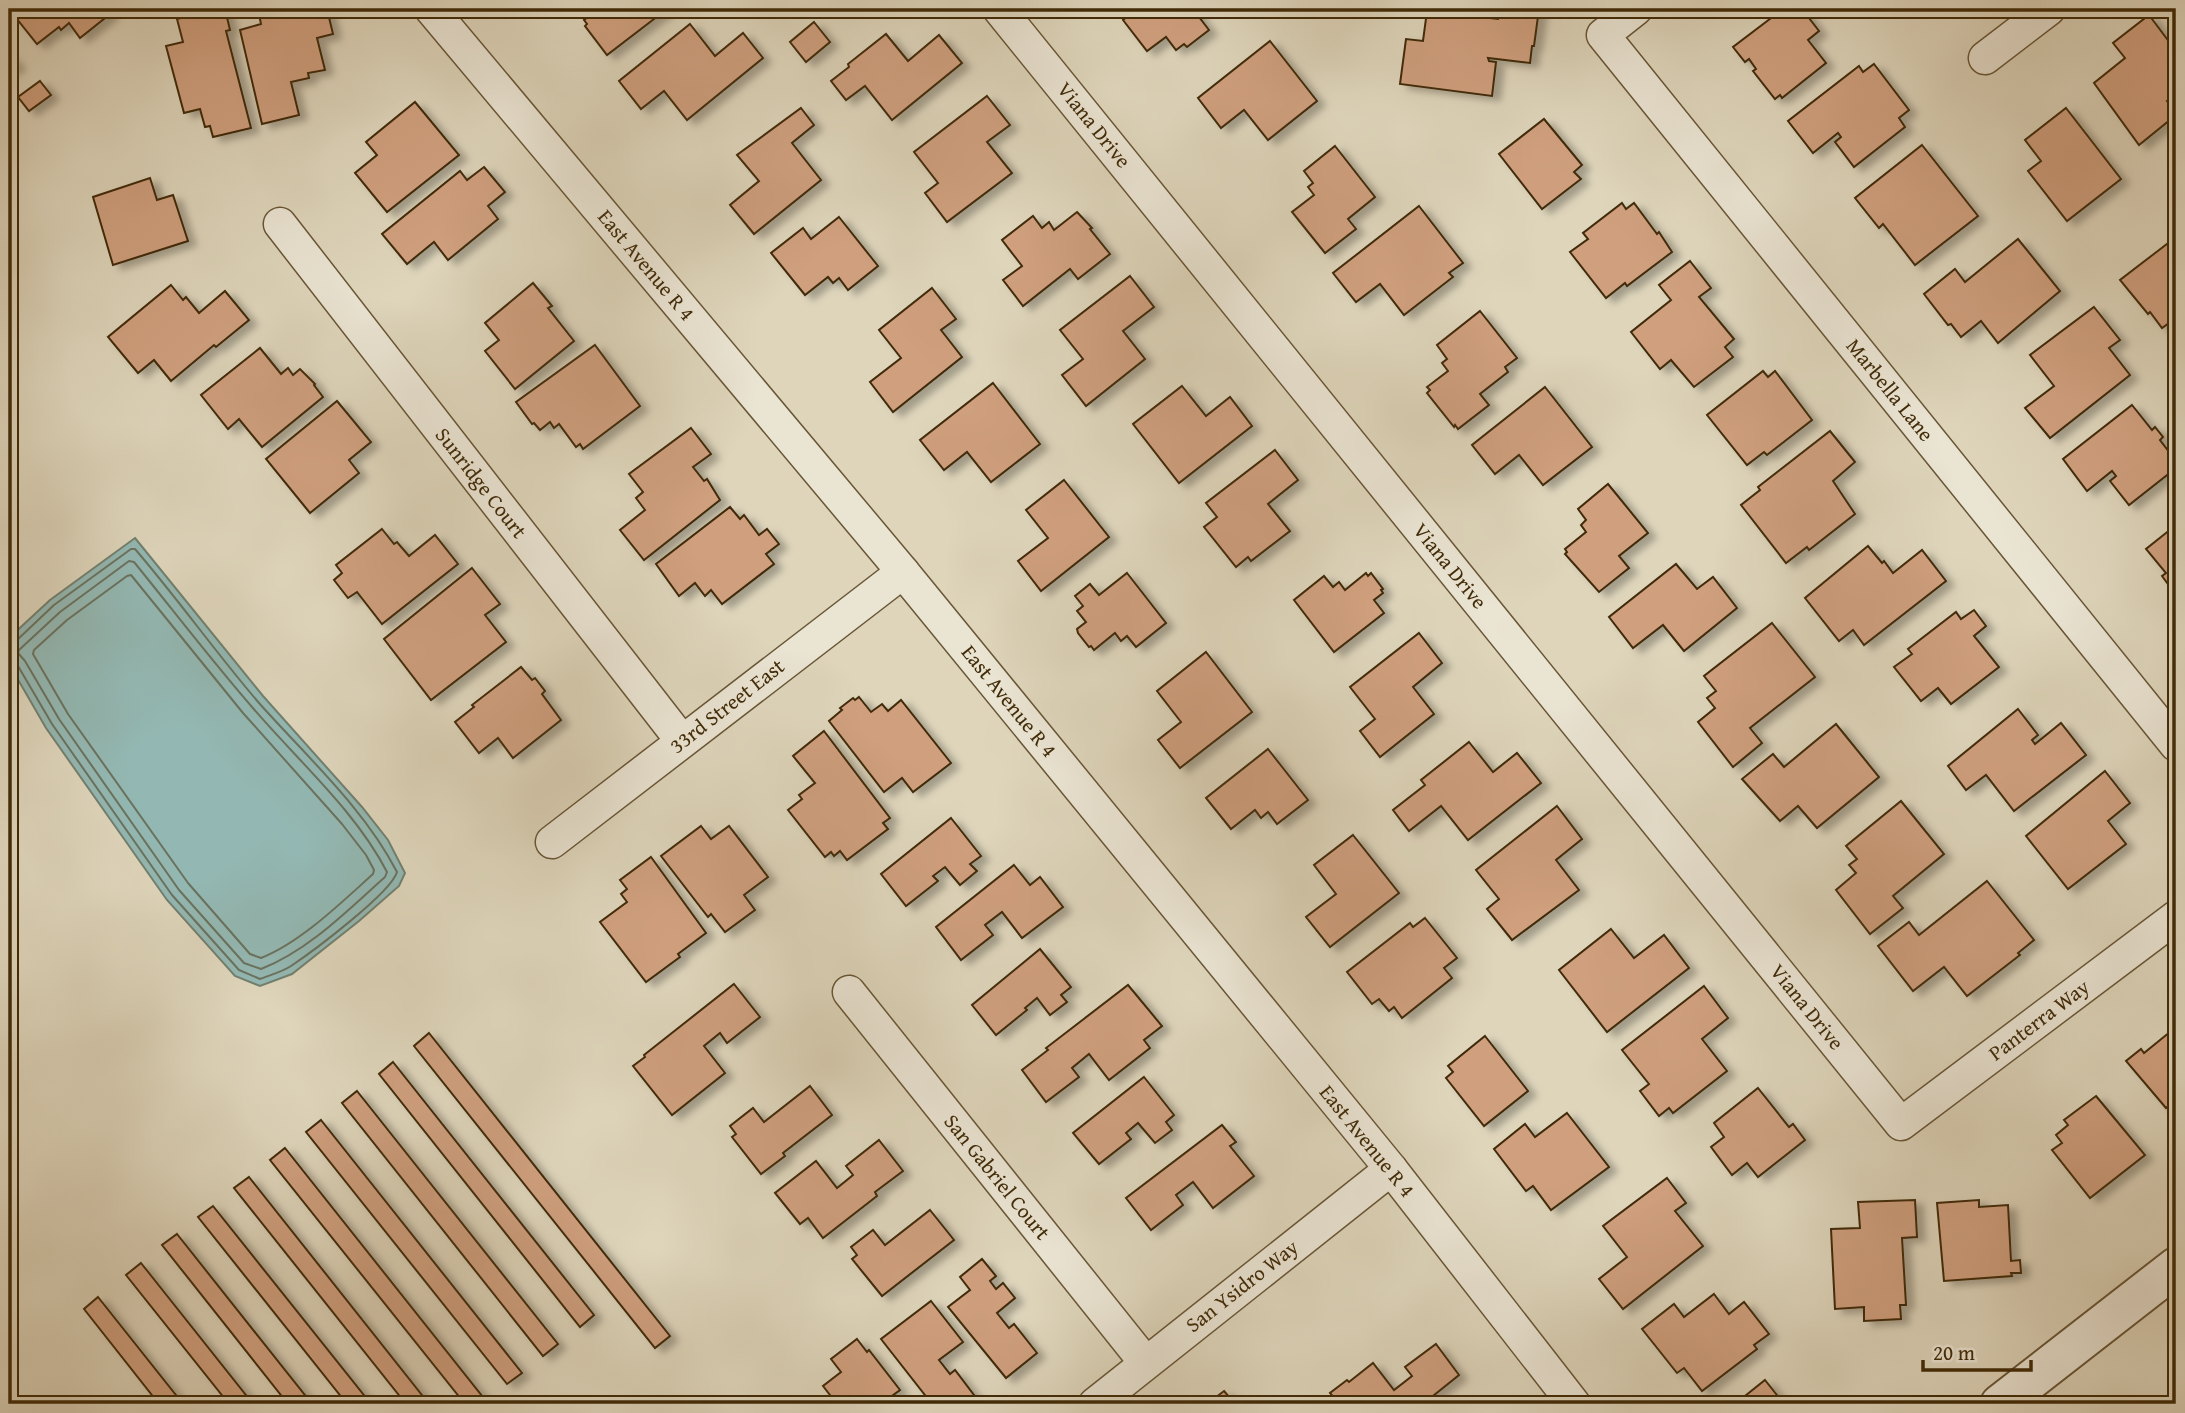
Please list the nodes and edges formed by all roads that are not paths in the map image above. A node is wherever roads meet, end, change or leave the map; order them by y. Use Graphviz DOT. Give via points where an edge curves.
graph roads {
  1 [pos="431,9"];
  2 [pos="999,9"];
  3 [pos="1636,9"];
  4 [pos="2049,9"];
  5 [pos="1985,58"];
  6 [pos="280,224"];
  7 [pos="903,572"];
  8 [pos="682,741"];
  9 [pos="2176,745"];
  10 [pos="552,842"];
  11 [pos="2176,917"];
  12 [pos="849,992"];
  13 [pos="1901,1124"];
  14 [pos="1391,1169"];
  15 [pos="2176,1267"];
  16 [pos="1145,1363"];
  17 [pos="1095,1404"];
  18 [pos="1574,1404"];
  19 [pos="2000,1404"];
  1 -- 7 [label="street, East Avenue R 4"];
  2 -- 13 [label="street, Viana Drive"];
  3 -- 9 [label="street, Marbella Lane" via="1603,35"];
  4 -- 5 [label="street"];
  6 -- 8 [label="street, Sunridge Court"];
  7 -- 8 [label="street, 33rd Street East"];
  7 -- 14 [label="street, East Avenue R 4"];
  8 -- 10 [label="street, 33rd Street East"];
  11 -- 13 [label="street, Panterra Way"];
  12 -- 16 [label="street, San Gabriel Court"];
  14 -- 16 [label="street, San Ysidro Way"];
  14 -- 18 [label="street, East Avenue R 4"];
  15 -- 19 [label="street"];
  16 -- 17 [label="street, San Ysidro Way"];
}
